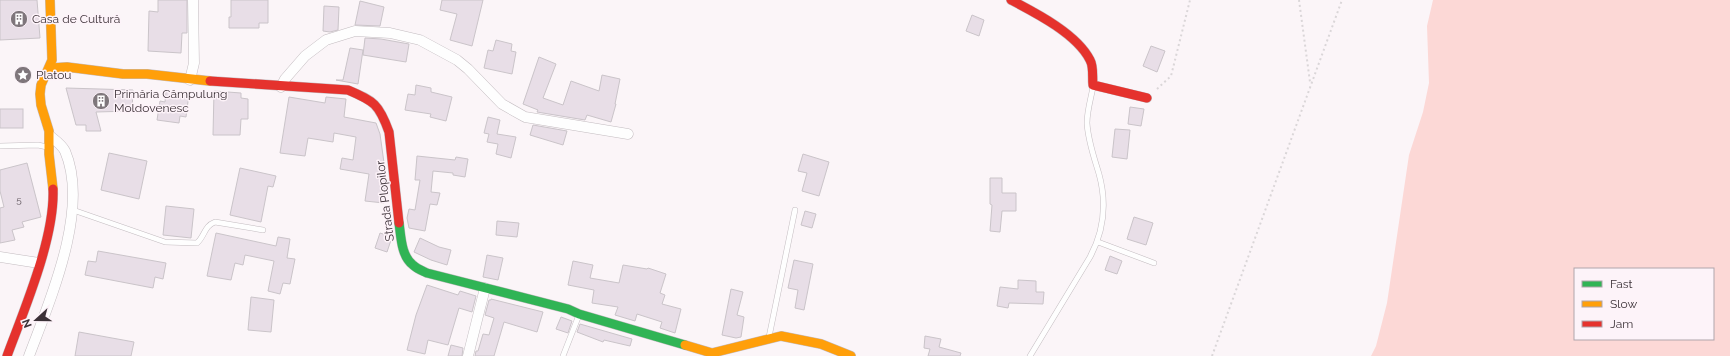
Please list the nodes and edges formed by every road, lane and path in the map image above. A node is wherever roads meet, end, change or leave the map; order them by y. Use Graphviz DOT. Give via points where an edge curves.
graph roads {
  1 [pos="50,0"];
  2 [pos="193,0"];
  3 [pos="1011,0"];
  4 [pos="1190,0"];
  5 [pos="1299,0"];
  6 [pos="1342,0"];
  7 [pos="50,68"];
  8 [pos="190,80"];
  9 [pos="1093,84"];
  10 [pos="1311,84"];
  11 [pos="281,87"];
  12 [pos="1147,98"];
  13 [pos="628,134"];
  14 [pos="50,136"];
  15 [pos="0,146"];
  16 [pos="48,147"];
  17 [pos="73,210"];
  18 [pos="795,210"];
  19 [pos="263,230"];
  20 [pos="1098,242"];
  21 [pos="0,257"];
  22 [pos="39,263"];
  23 [pos="1154,264"];
  24 [pos="485,288"];
  25 [pos="579,314"];
  26 [pos="768,338"];
  27 [pos="7,356"];
  28 [pos="29,356"];
  29 [pos="468,356"];
  30 [pos="563,356"];
  31 [pos="851,356"];
  32 [pos="1030,356"];
  33 [pos="1212,356"];
  1 -- 7 [label="street" via="53,44"];
  2 -- 8 [label="street" via="194,64"];
  3 -- 9 [label="street" via="1054,25 1076,44 1090,61"];
  4 -- 12 [label="path" via="1172,76"];
  5 -- 10 [label="path"];
  6 -- 10 [label="path"];
  7 -- 8 [label="street, Strada Plopilor" via="67,67"];
  7 -- 14 [label="street" via="42,82 40,93"];
  8 -- 11 [label="street, Strada Plopilor"];
  9 -- 12 [label="street"];
  9 -- 20 [label="lane" via="1087,123 1103,194 1104,214"];
  10 -- 33 [label="path"];
  11 -- 13 [label="street" via="285,78 305,56 326,40 355,31 390,33 420,40 456,60 502,104 525,117"];
  11 -- 24 [label="street, Strada Plopilor" via="348,90 377,106 389,132 399,229 406,256 412,265 426,273"];
  14 -- 16 [label="street"];
  14 -- 17 [label="street" via="64,149 71,176"];
  15 -- 16 [label="lane"];
  16 -- 22 [label="street" via="53,195"];
  17 -- 19 [label="lane" via="165,242 197,243 202,239 204,231 215,222"];
  17 -- 28 [label="street" via="53,290"];
  18 -- 26 [label="lane"];
  20 -- 23 [label="lane"];
  20 -- 32 [label="lane"];
  21 -- 22 [label="street"];
  22 -- 27 [label="street"];
  24 -- 25 [label="street, Strada Plopilor"];
  24 -- 29 [label="street"];
  25 -- 26 [label="street, Strada Plopilor" via="712,353"];
  25 -- 30 [label="lane"];
  26 -- 31 [label="street, Strada Plopilor" via="780,336 821,344"];
}
